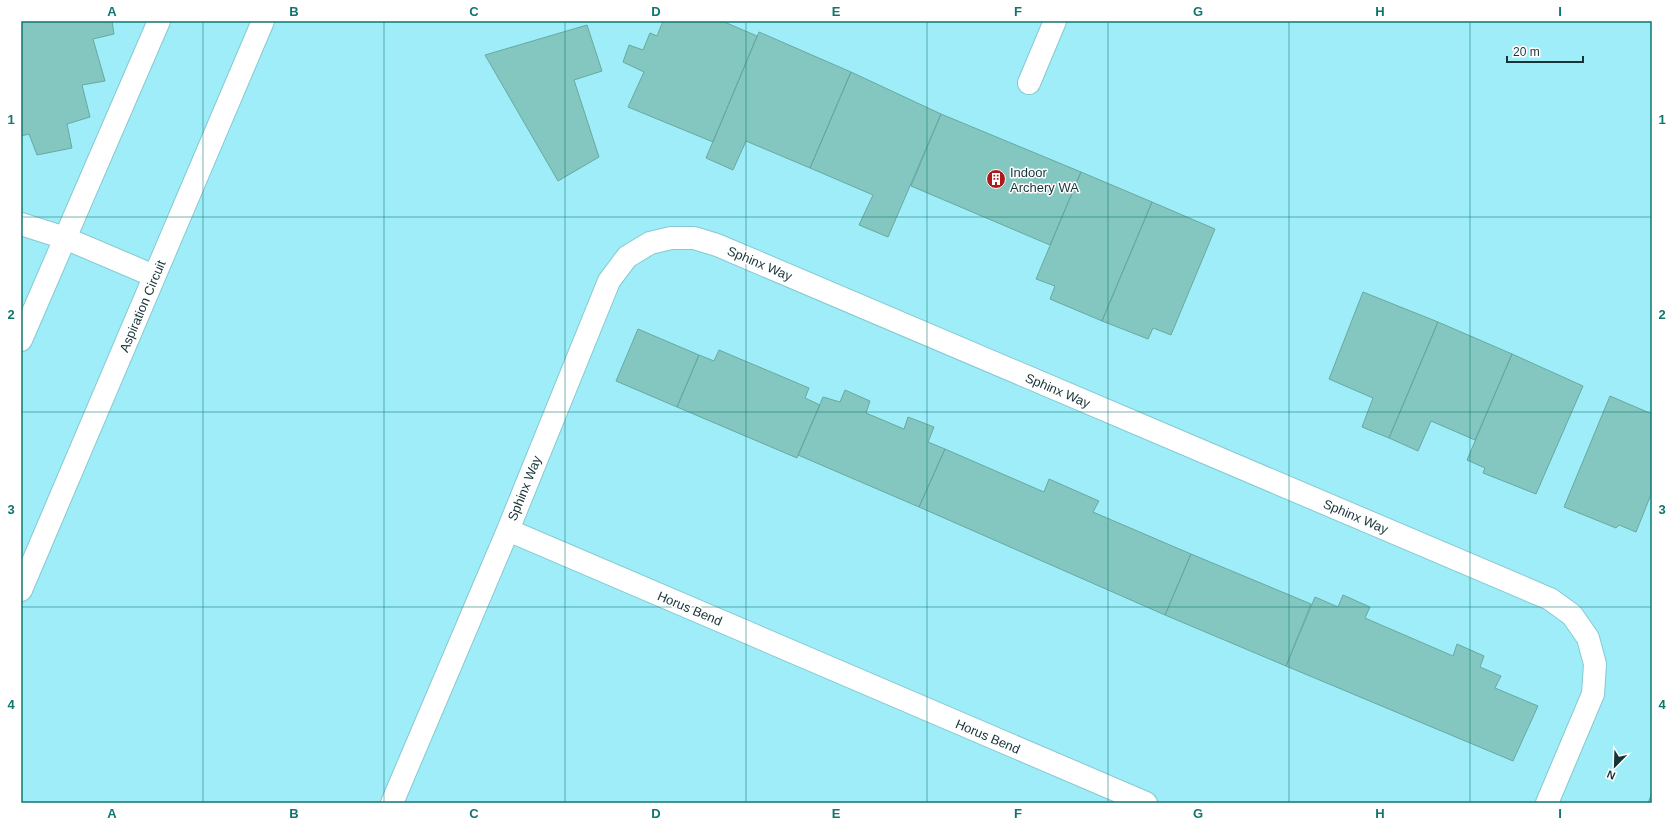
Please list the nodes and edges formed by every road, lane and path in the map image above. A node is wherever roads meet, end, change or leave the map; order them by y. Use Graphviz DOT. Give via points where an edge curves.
graph roads {
  1 [pos="159,21"];
  2 [pos="263,21"];
  3 [pos="1055,21"];
  4 [pos="1029,83"];
  5 [pos="21,224"];
  6 [pos="65,238"];
  7 [pos="154,276"];
  8 [pos="21,340"];
  9 [pos="508,530"];
  10 [pos="21,590"];
  11 [pos="392,803"];
  12 [pos="1146,803"];
  13 [pos="1548,803"];
  1 -- 6 [label="street"];
  2 -- 7 [label="street, Aspiration Circuit"];
  3 -- 4 [label="street"];
  5 -- 6 [label="street"];
  6 -- 7 [label="street"];
  6 -- 8 [label="street"];
  7 -- 10 [label="street, Aspiration Circuit"];
  9 -- 11 [label="street"];
  9 -- 12 [label="street, Horus Bend"];
  9 -- 13 [label="street, Sphinx Way" via="609,281 627,257 650,243 671,238 694,238 732,251 1550,599 1572,616 1588,638 1596,664 1593,694"];
}
